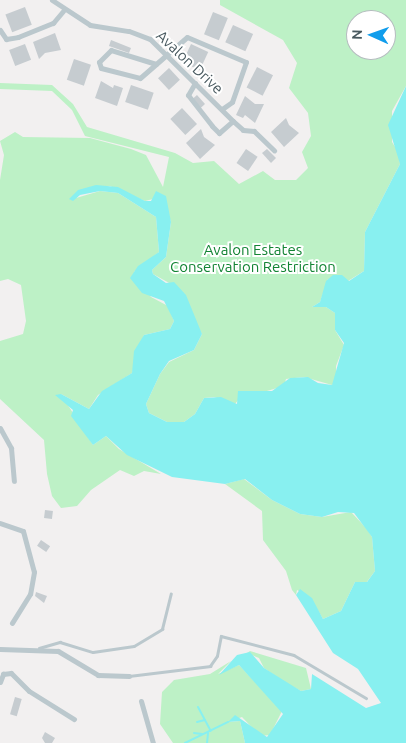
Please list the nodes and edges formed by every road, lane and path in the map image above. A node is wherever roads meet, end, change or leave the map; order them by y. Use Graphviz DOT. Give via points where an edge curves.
graph roads {
  1 [pos="52,0"];
  2 [pos="63,11"];
  3 [pos="0,30"];
  4 [pos="168,54"];
  5 [pos="156,64"];
  6 [pos="195,84"];
  7 [pos="222,109"];
  8 [pos="233,121"];
  9 [pos="274,150"];
  10 [pos="0,428"];
  11 [pos="14,481"];
  12 [pos="0,523"];
  13 [pos="171,594"];
  14 [pos="12,623"];
  15 [pos="0,649"];
  16 [pos="37,649"];
  17 [pos="129,676"];
  18 [pos="0,682"];
  19 [pos="366,698"];
  20 [pos="141,701"];
  21 [pos="74,719"];
  22 [pos="153,743"];
  1 -- 2 [label="street, Avalon Drive"];
  2 -- 3 [label="street" via="52,23 18,37 6,39"];
  2 -- 4 [label="street, Avalon Drive" via="90,25 140,34"];
  4 -- 5 [label="street"];
  4 -- 6 [label="street, Avalon Drive"];
  4 -- 7 [label="street" via="186,37 246,62 232,102"];
  5 -- 5 [label="street" via="135,80 102,68 99,62 111,50"];
  6 -- 7 [label="street, Avalon Drive"];
  6 -- 8 [label="street" via="188,95 219,133"];
  7 -- 8 [label="street, Avalon Drive"];
  8 -- 9 [label="street, Avalon Drive" via="243,130 254,131"];
  10 -- 11 [label="street" via="11,448"];
  12 -- 14 [label="street" via="18,528 28,542 34,572 32,589"];
  13 -- 16 [label="lane" via="162,629 134,646 93,652 60,642"];
  15 -- 16 [label="street"];
  16 -- 17 [label="street" via="61,652 98,675"];
  17 -- 19 [label="lane" via="210,666 217,656 221,636 294,655"];
  18 -- 21 [label="street" via="4,673 13,675 29,691"];
  20 -- 22 [label="street"];
}
